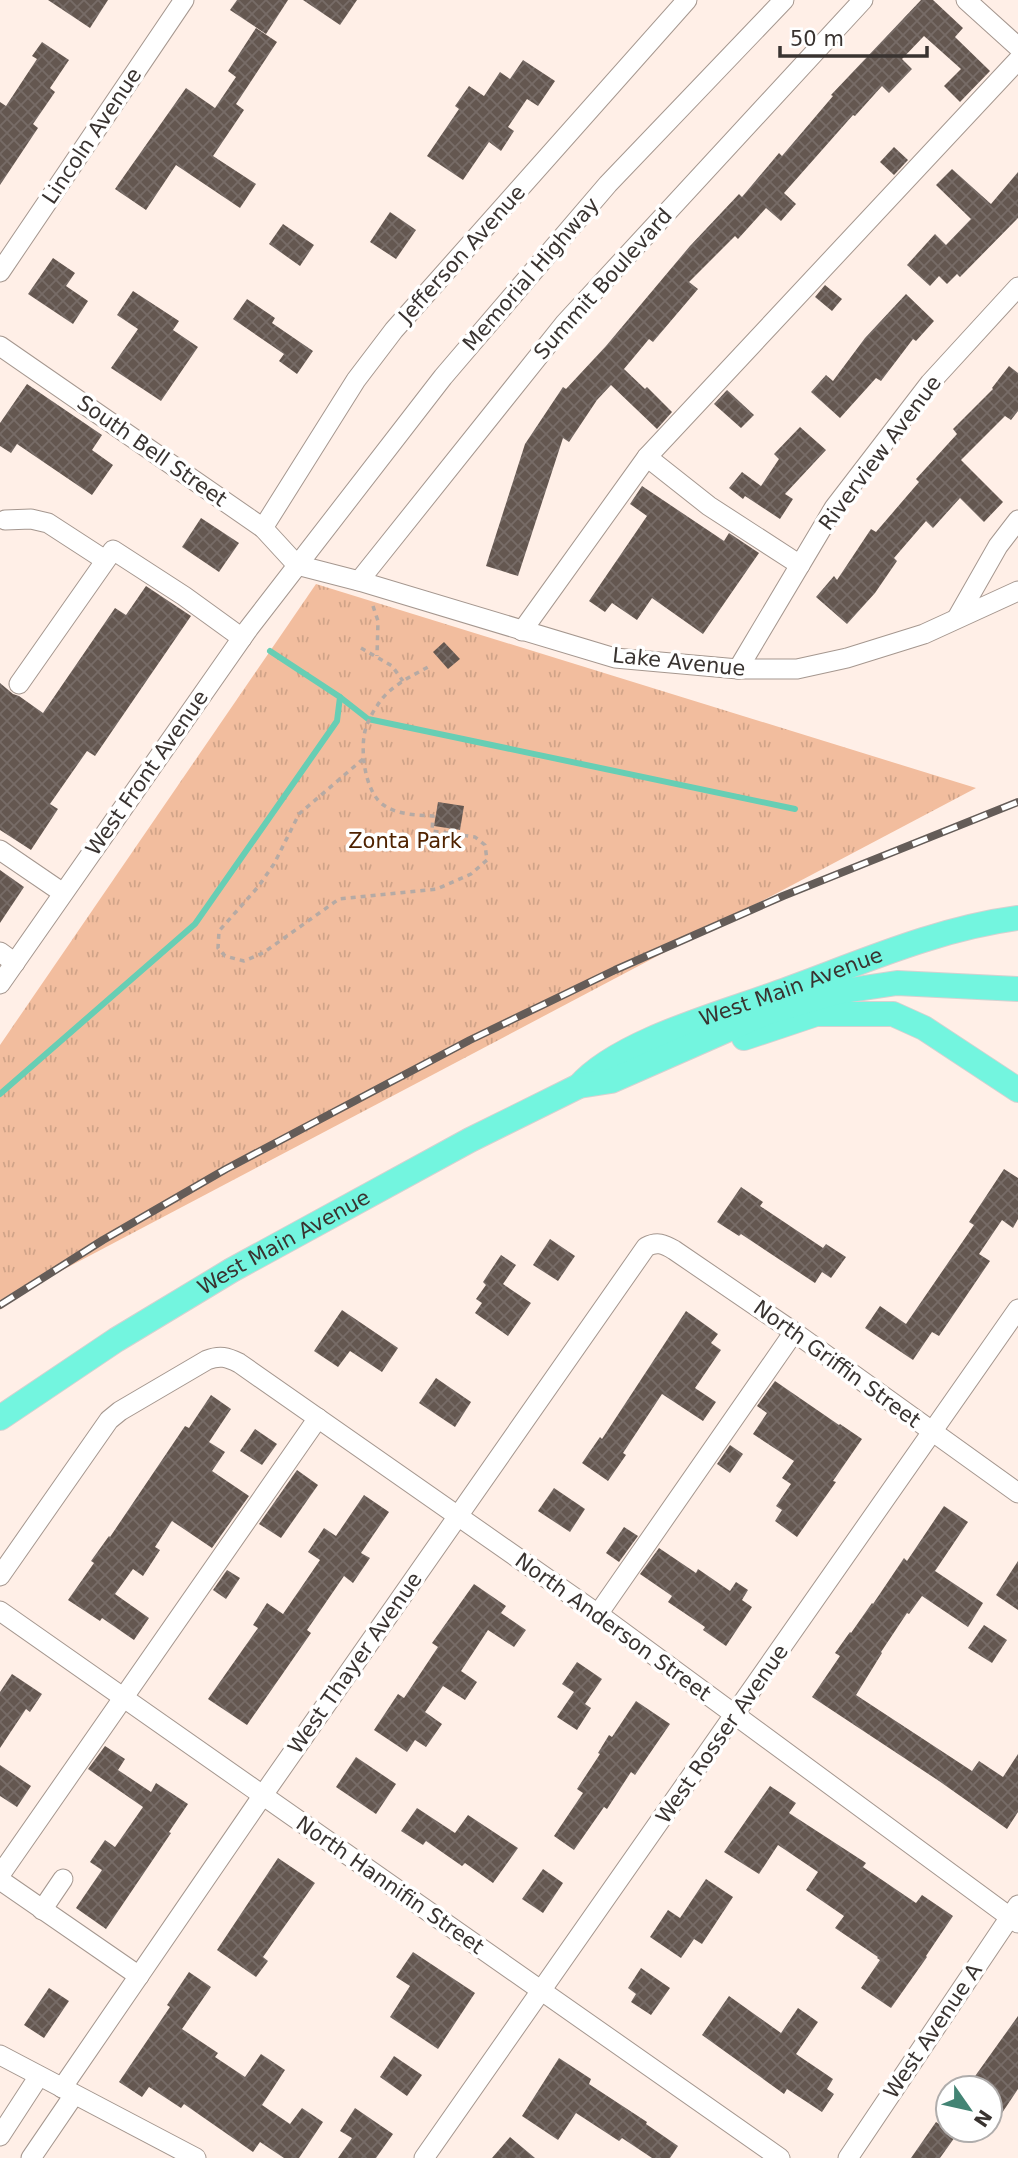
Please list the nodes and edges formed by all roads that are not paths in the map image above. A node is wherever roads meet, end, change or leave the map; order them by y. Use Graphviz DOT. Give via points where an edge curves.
graph roads {
  1 [pos="184,0"];
  2 [pos="687,0"];
  3 [pos="784,0"];
  4 [pos="863,0"];
  5 [pos="966,0"];
  6 [pos="1018,47"];
  7 [pos="1018,60"];
  8 [pos="0,272"];
  9 [pos="1018,287"];
  10 [pos="0,346"];
  11 [pos="647,457"];
  12 [pos="5,520"];
  13 [pos="1018,520"];
  14 [pos="263,528"];
  15 [pos="105,560"];
  16 [pos="297,565"];
  17 [pos="800,565"];
  18 [pos="359,581"];
  19 [pos="1018,591"];
  20 [pos="957,618"];
  21 [pos="522,631"];
  22 [pos="242,638"];
  23 [pos="738,669"];
  24 [pos="19,684"];
  25 [pos="0,850"];
  26 [pos="63,893"];
  27 [pos="1018,918"];
  28 [pos="7,958"];
  29 [pos="0,984"];
  30 [pos="1018,989"];
  31 [pos="659,1061"];
  32 [pos="579,1086"];
  33 [pos="1018,1090"];
  34 [pos="653,1243"];
  35 [pos="1018,1309"];
  36 [pos="794,1332"];
  37 [pos="0,1418"];
  38 [pos="318,1419"];
  39 [pos="932,1432"];
  40 [pos="1018,1493"];
  41 [pos="457,1516"];
  42 [pos="0,1576"];
  43 [pos="0,1611"];
  44 [pos="598,1614"];
  45 [pos="123,1698"];
  46 [pos="735,1715"];
  47 [pos="263,1795"];
  48 [pos="0,1875"];
  49 [pos="63,1879"];
  50 [pos="0,1880"];
  51 [pos="42,1910"];
  52 [pos="1015,1915"];
  53 [pos="139,1976"];
  54 [pos="541,1992"];
  55 [pos="0,2055"];
  56 [pos="39,2076"];
  57 [pos="68,2092"];
  58 [pos="0,2136"];
  59 [pos="31,2158"];
  60 [pos="197,2158"];
  61 [pos="424,2158"];
  62 [pos="780,2158"];
  63 [pos="848,2158"];
  1 -- 8 [label="street, Lincoln Avenue"];
  2 -- 14 [label="street, Jefferson Avenue" via="394,330 356,380"];
  3 -- 16 [label="street, Memorial Highway" via="608,184 443,377"];
  4 -- 18 [label="street, Summit Boulevard" via="565,323"];
  5 -- 6 [label="street"];
  7 -- 11 [label="street"];
  9 -- 17 [label="street, Riverview Avenue" via="930,383 834,508"];
  10 -- 14 [label="street, South Bell Street"];
  11 -- 17 [label="street" via="709,506"];
  11 -- 21 [label="street"];
  12 -- 15 [label="street" via="48,523"];
  13 -- 20 [label="street"];
  14 -- 16 [label="street, South Bell Street"];
  15 -- 22 [label="street" via="113,550"];
  15 -- 24 [label="street"];
  16 -- 18 [label="street, Lake Avenue"];
  16 -- 22 [label="street, West Front Avenue"];
  17 -- 23 [label="street, Riverview Avenue"];
  18 -- 21 [label="street, Lake Avenue"];
  19 -- 20 [label="street, Lake Avenue"];
  20 -- 23 [label="street, Lake Avenue" via="847,658 797,669"];
  21 -- 23 [label="street, Lake Avenue" via="615,658"];
  22 -- 26 [label="street, West Front Avenue"];
  25 -- 26 [label="street"];
  26 -- 28 [label="street, West Front Avenue"];
  27 -- 32 [label="main road, West Main Avenue" via="939,934 660,1035 603,1064"];
  28 -- 29 [label="street, West Front Avenue"];
  30 -- 31 [label="main road, West Main Avenue" via="915,983 855,988 777,1009"];
  31 -- 32 [label="main road, West Main Avenue" via="611,1081"];
  31 -- 33 [label="main road" via="816,1014 894,1014"];
  32 -- 37 [label="main road, West Main Avenue" via="232,1269"];
  34 -- 36 [label="street, North Griffin Street" via="674,1250"];
  34 -- 41 [label="street, West Thayer Avenue" via="634,1263"];
  35 -- 39 [label="street, West Rosser Avenue"];
  36 -- 39 [label="street, North Griffin Street"];
  36 -- 44 [label="street"];
  38 -- 41 [label="street, North Anderson Street"];
  38 -- 42 [label="street, North Anderson Street" via="239,1363 218,1356 207,1360 109,1420"];
  38 -- 45 [label="street"];
  39 -- 40 [label="street, North Griffin Street"];
  39 -- 46 [label="street, West Rosser Avenue"];
  41 -- 44 [label="street, North Anderson Street"];
  41 -- 47 [label="street, West Thayer Avenue"];
  43 -- 45 [label="street, North Hannifin Street"];
  44 -- 46 [label="street, North Anderson Street"];
  45 -- 47 [label="street, North Hannifin Street"];
  45 -- 48 [label="street"];
  46 -- 52 [label="street, North Anderson Street"];
  46 -- 54 [label="street, West Rosser Avenue"];
  47 -- 53 [label="street, West Thayer Avenue"];
  47 -- 54 [label="street, North Hannifin Street"];
  49 -- 51 [label="street"];
  50 -- 51 [label="street"];
  51 -- 53 [label="street"];
  52 -- 63 [label="street, West Avenue A"];
  53 -- 57 [label="street, West Thayer Avenue"];
  54 -- 61 [label="street, West Rosser Avenue"];
  54 -- 62 [label="street, North Hannifin Street"];
  55 -- 56 [label="street"];
  56 -- 57 [label="street"];
  56 -- 58 [label="street"];
  57 -- 59 [label="street, West Thayer Avenue"];
  57 -- 60 [label="street"];
}
